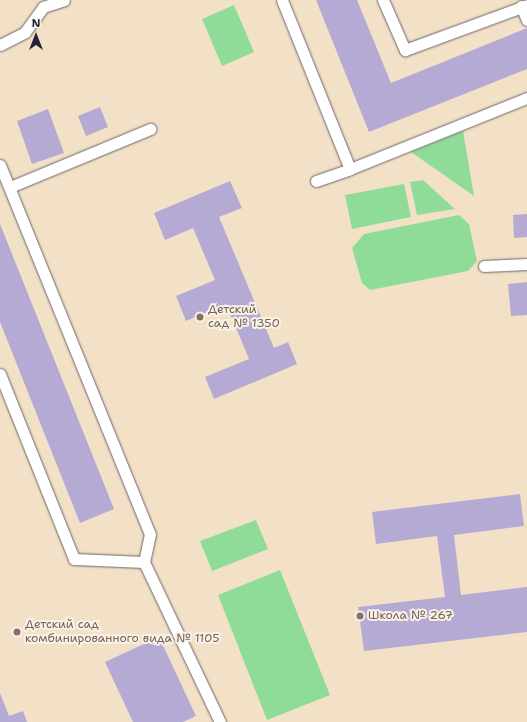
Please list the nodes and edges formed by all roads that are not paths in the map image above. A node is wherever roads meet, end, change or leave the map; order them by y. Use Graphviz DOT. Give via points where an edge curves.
graph roads {
  1 [pos="64,0"];
  2 [pos="282,0"];
  3 [pos="383,0"];
  4 [pos="524,6"];
  5 [pos="527,20"];
  6 [pos="0,45"];
  7 [pos="527,98"];
  8 [pos="150,129"];
  9 [pos="0,165"];
  10 [pos="350,169"];
  11 [pos="316,181"];
  12 [pos="10,187"];
  13 [pos="527,264"];
  14 [pos="484,266"];
  15 [pos="0,374"];
  16 [pos="144,562"];
  17 [pos="220,722"];
  1 -- 6 [label="lane" via="43,7 25,32"];
  2 -- 10 [label="lane"];
  3 -- 4 [label="lane" via="405,50"];
  4 -- 5 [label="lane"];
  7 -- 10 [label="lane"];
  8 -- 12 [label="lane"];
  9 -- 12 [label="lane"];
  10 -- 11 [label="lane"];
  12 -- 16 [label="lane" via="150,534"];
  13 -- 14 [label="lane"];
  15 -- 16 [label="lane" via="74,559"];
  16 -- 17 [label="lane"];
}
